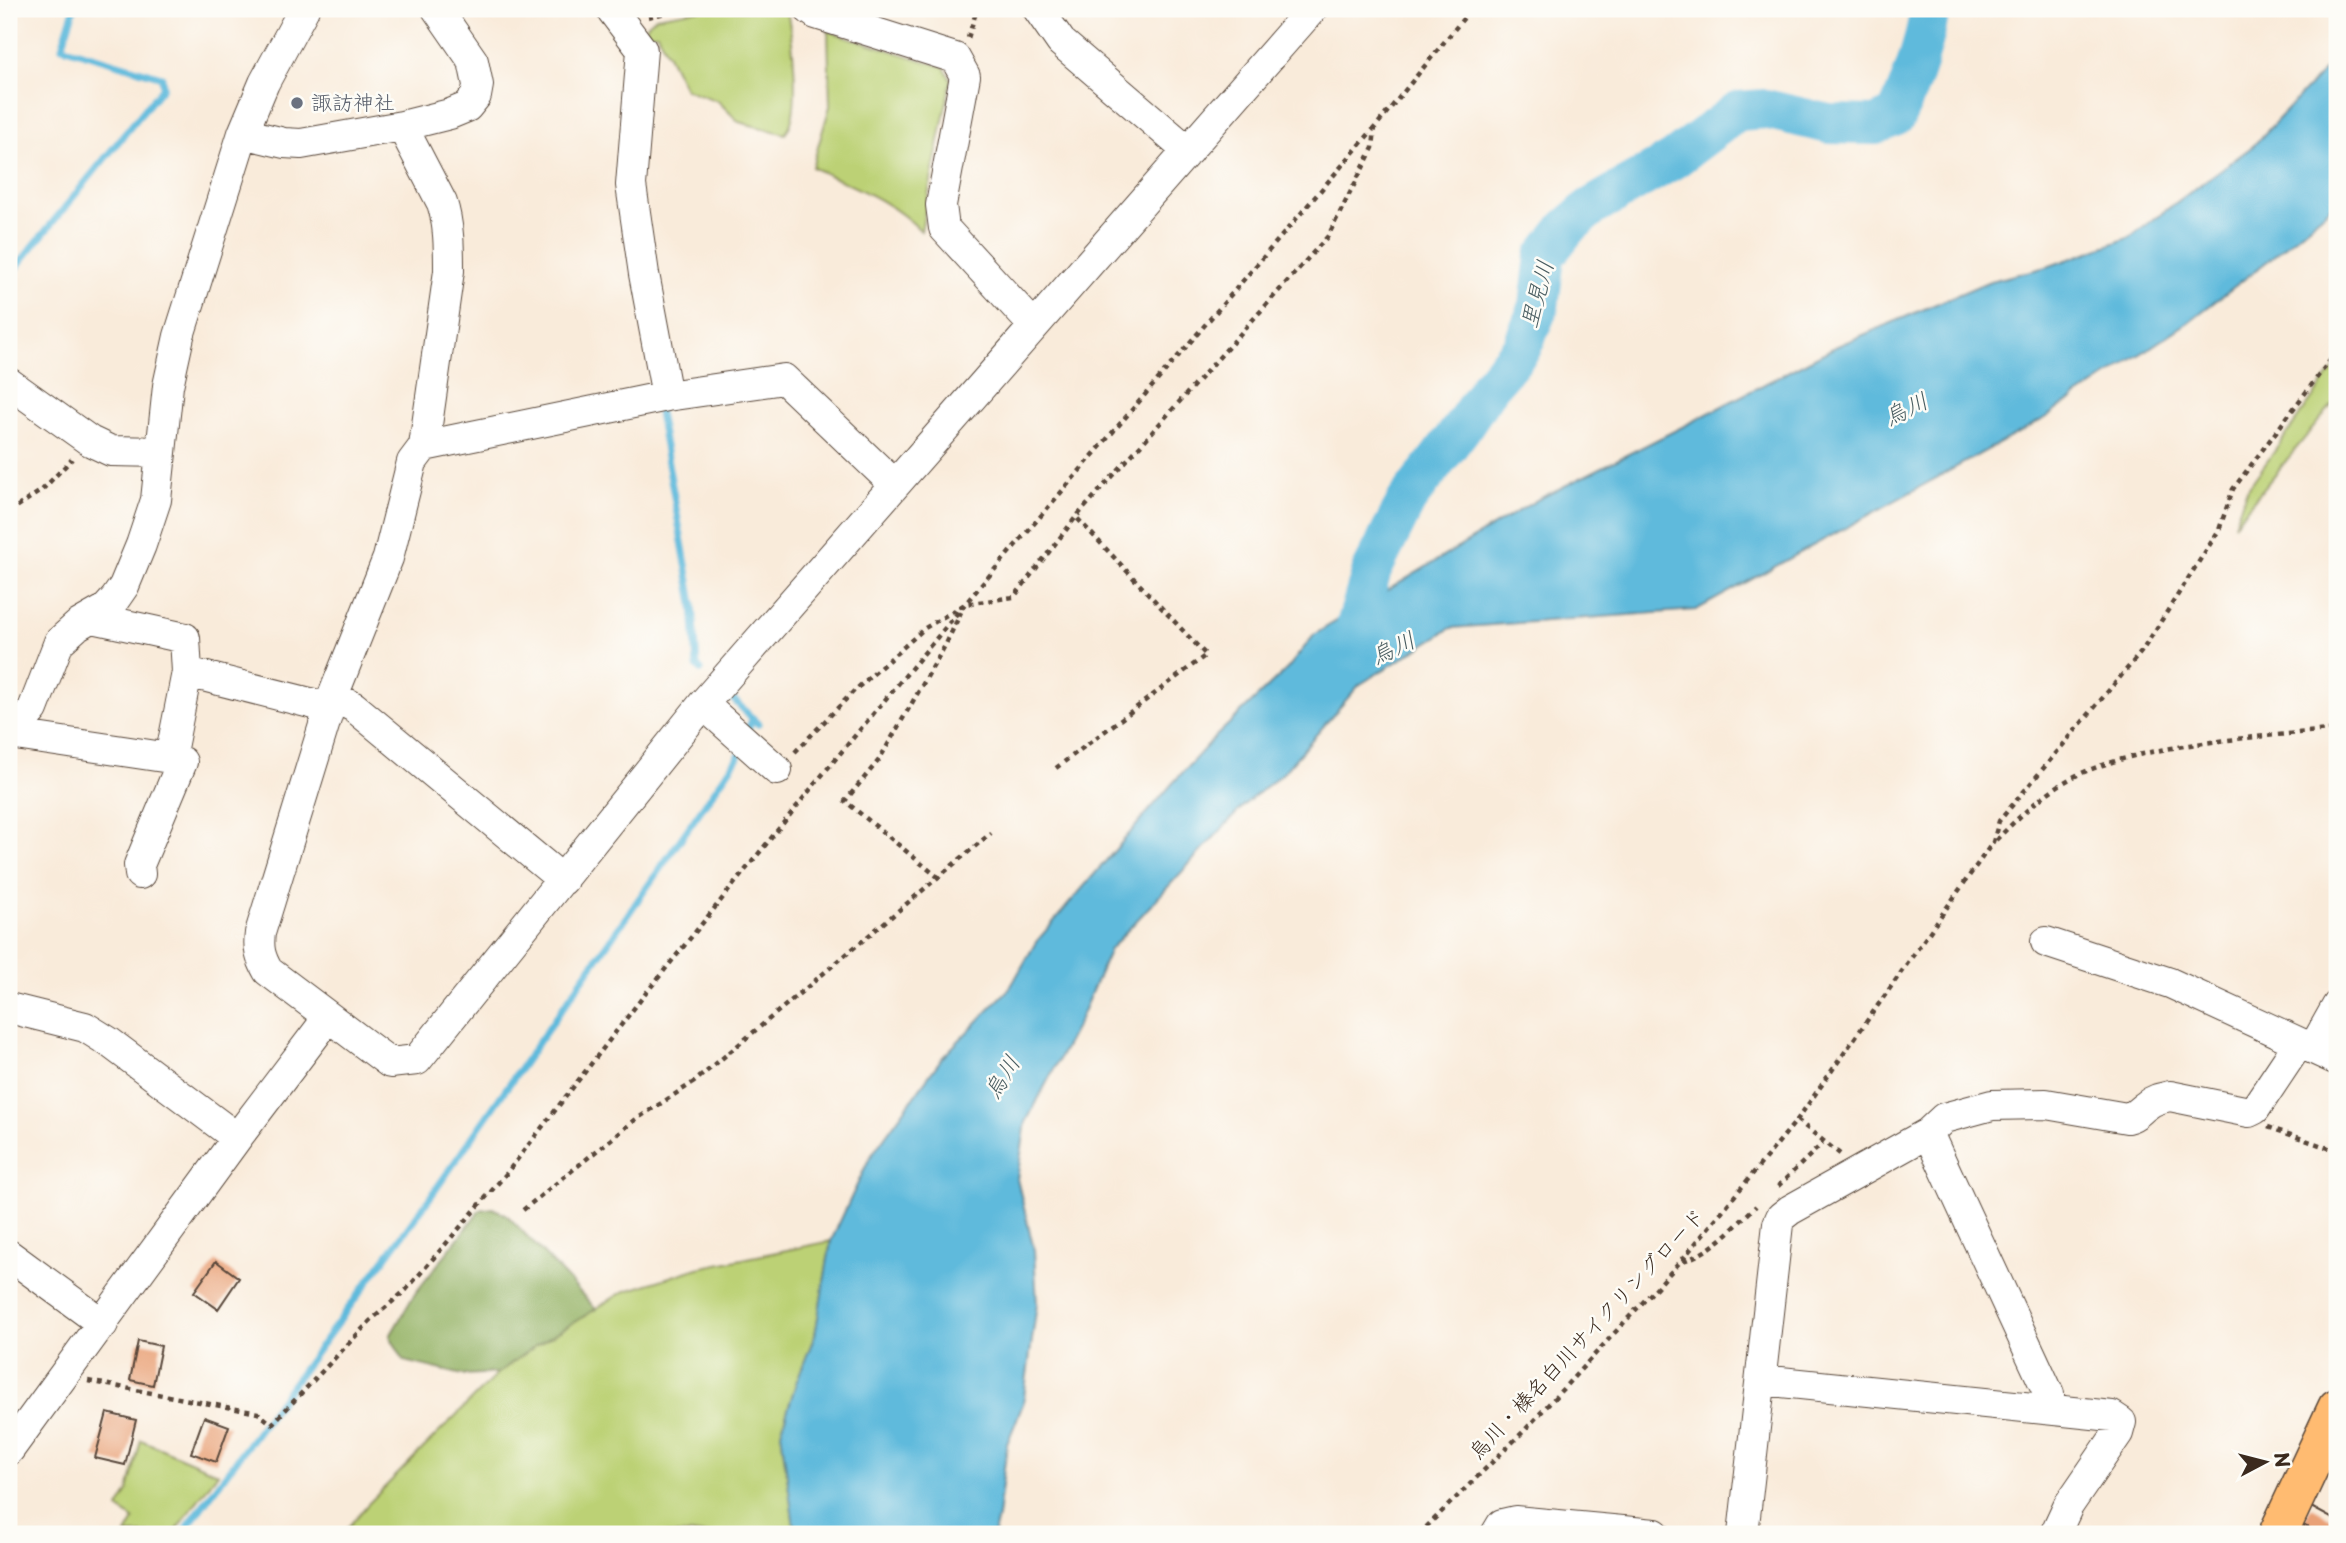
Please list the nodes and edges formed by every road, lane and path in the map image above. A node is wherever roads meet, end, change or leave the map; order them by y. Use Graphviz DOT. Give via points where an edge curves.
graph roads {
  1 [pos="304,9"];
  2 [pos="437,9"];
  3 [pos="682,9"];
  4 [pos="810,9"];
  5 [pos="1038,9"];
  6 [pos="1312,9"];
  7 [pos="1471,9"];
  8 [pos="617,16"];
  9 [pos="402,126"];
  10 [pos="1376,126"];
  11 [pos="243,133"];
  12 [pos="1188,151"];
  13 [pos="1034,326"];
  14 [pos="2337,351"];
  15 [pos="9,383"];
  16 [pos="667,396"];
  17 [pos="90,442"];
  18 [pos="424,446"];
  19 [pos="161,453"];
  20 [pos="894,484"];
  21 [pos="9,512"];
  22 [pos="1076,517"];
  23 [pos="965,604"];
  24 [pos="93,618"];
  25 [pos="187,673"];
  26 [pos="332,702"];
  27 [pos="703,704"];
  28 [pos="2337,729"];
  29 [pos="9,733"];
  30 [pos="170,758"];
  31 [pos="1056,768"];
  32 [pos="777,770"];
  33 [pos="991,833"];
  34 [pos="1993,842"];
  35 [pos="140,874"];
  36 [pos="939,878"];
  37 [pos="563,880"];
  38 [pos="2046,942"];
  39 [pos="2337,1006"];
  40 [pos="9,1008"];
  41 [pos="328,1018"];
  42 [pos="2317,1051"];
  43 [pos="1797,1120"];
  44 [pos="2267,1126"];
  45 [pos="1928,1133"];
  46 [pos="237,1138"];
  47 [pos="2337,1151"];
  48 [pos="1773,1191"];
  49 [pos="1763,1200"];
  50 [pos="523,1210"];
  51 [pos="9,1255"];
  52 [pos="1681,1261"];
  53 [pos="103,1324"];
  54 [pos="63,1376"];
  55 [pos="1762,1380"];
  56 [pos="2049,1408"];
  57 [pos="2337,1408"];
  58 [pos="9,1450"];
  59 [pos="1419,1534"];
  60 [pos="1496,1534"];
  61 [pos="1655,1534"];
  62 [pos="1743,1534"];
  63 [pos="2055,1534"];
  64 [pos="2278,1534"];
  1 -- 11 [label="street"];
  2 -- 9 [label="street" via="473,61 476,96 467,107 450,114"];
  3 -- 8 [label="path"];
  4 -- 13 [label="street" via="955,58 965,76 941,205 944,228"];
  5 -- 12 [label="street" via="1061,42"];
  6 -- 12 [label="street"];
  7 -- 10 [label="path"];
  8 -- 16 [label="street" via="642,50 631,185"];
  9 -- 11 [label="street" via="301,145"];
  9 -- 18 [label="street" via="442,203 449,251"];
  10 -- 22 [label="path" via="1373,148 1328,236"];
  10 -- 23 [label="path"];
  11 -- 19 [label="street" via="179,336"];
  12 -- 13 [label="street"];
  13 -- 20 [label="street"];
  14 -- 34 [label="path, 烏川・榛名白川サイクリングロード" via="2233,489 2219,530 2142,651 1999,821"];
  15 -- 17 [label="street"];
  16 -- 18 [label="street"];
  16 -- 20 [label="street" via="783,379"];
  17 -- 19 [label="street" via="111,451"];
  17 -- 21 [label="path" via="42,490"];
  18 -- 26 [label="street" via="412,463 388,558"];
  19 -- 24 [label="street" via="156,500 141,545 120,592"];
  20 -- 27 [label="street"];
  22 -- 23 [label="path" via="1014,597"];
  22 -- 31 [label="path" via="1206,655"];
  23 -- 32 [label="path" via="925,628 886,661"];
  23 -- 36 [label="path" via="879,760 845,801"];
  23 -- 54 [label="path" via="642,998 506,1174 406,1290 370,1321 272,1424 258,1413"];
  24 -- 25 [label="street" via="186,638"];
  24 -- 29 [label="street" via="59,642 33,709"];
  25 -- 26 [label="street"];
  25 -- 30 [label="street"];
  26 -- 37 [label="street" via="354,707"];
  26 -- 41 [label="street" via="258,944 268,971"];
  27 -- 32 [label="street"];
  27 -- 37 [label="street"];
  28 -- 34 [label="path, 烏川・榛名白川サイクリングロード" via="2180,747 2088,770 2028,808"];
  29 -- 30 [label="street"];
  30 -- 35 [label="street" via="182,762 139,865"];
  33 -- 36 [label="path"];
  34 -- 43 [label="path, 烏川・榛名白川サイクリングロード"];
  36 -- 50 [label="path" via="694,1082 635,1120"];
  37 -- 41 [label="street" via="417,1060 390,1063"];
  38 -- 42 [label="street" via="2170,983"];
  39 -- 42 [label="street"];
  40 -- 46 [label="street" via="85,1027"];
  41 -- 46 [label="street"];
  42 -- 45 [label="street" via="2249,1112 2170,1097 2157,1099 2127,1118 2046,1104 1992,1105 1944,1118"];
  43 -- 48 [label="path" via="1823,1143"];
  43 -- 52 [label="path, 烏川・榛名白川サイクリングロード"];
  44 -- 47 [label="path"];
  45 -- 55 [label="street" via="1781,1217"];
  45 -- 56 [label="street" via="2049,1394"];
  46 -- 53 [label="street"];
  49 -- 52 [label="path" via="1723,1238 1696,1257"];
  51 -- 53 [label="street"];
  52 -- 59 [label="path, 烏川・榛名白川サイクリングロード" via="1523,1432"];
  53 -- 54 [label="street"];
  54 -- 58 [label="street"];
  55 -- 56 [label="street"];
  55 -- 62 [label="street"];
  56 -- 63 [label="street" via="2112,1416 2121,1422"];
  57 -- 64 [label="main road"];
  60 -- 61 [label="street" via="1502,1524 1515,1521"];
}
